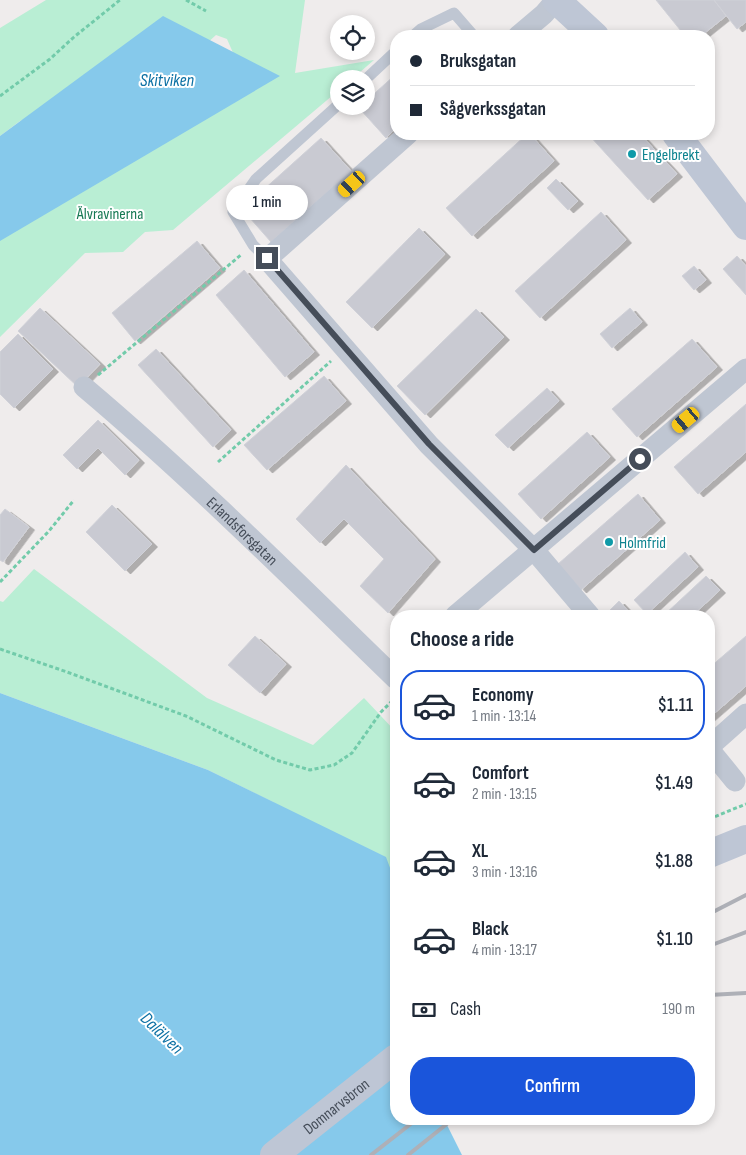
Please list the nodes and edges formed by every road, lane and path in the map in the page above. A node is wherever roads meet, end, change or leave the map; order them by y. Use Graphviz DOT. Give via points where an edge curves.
graph roads {
  1 [pos="120,0"];
  2 [pos="186,0"];
  3 [pos="198,0"];
  4 [pos="556,0"];
  5 [pos="198,7"];
  6 [pos="206,11"];
  7 [pos="420,30"];
  8 [pos="469,30"];
  9 [pos="525,30"];
  10 [pos="588,30"];
  11 [pos="390,57"];
  12 [pos="375,71"];
  13 [pos="0,96"];
  14 [pos="330,112"];
  15 [pos="400,140"];
  16 [pos="681,140"];
  17 [pos="746,226"];
  18 [pos="260,252"];
  19 [pos="346,348"];
  20 [pos="746,368"];
  21 [pos="84,387"];
  22 [pos="218,462"];
  23 [pos="74,500"];
  24 [pos="534,550"];
  25 [pos="0,582"];
  26 [pos="461,610"];
  27 [pos="585,610"];
  28 [pos="0,649"];
  29 [pos="390,668"];
  30 [pos="390,703"];
  31 [pos="746,714"];
  32 [pos="715,742"];
  33 [pos="715,756"];
  34 [pos="735,781"];
  35 [pos="746,804"];
  36 [pos="715,817"];
  37 [pos="746,840"];
  38 [pos="715,852"];
  39 [pos="390,1063"];
  40 [pos="274,1155"];
  1 -- 13 [label="path" via="74,36 50,60"];
  2 -- 5 [label="path"];
  3 -- 5 [label="path"];
  4 -- 9 [label="street"];
  4 -- 10 [label="street"];
  5 -- 6 [label="path"];
  7 -- 8 [label="lane" via="454,13"];
  11 -- 12 [label="lane"];
  14 -- 18 [label="lane" via="256,179 233,212"];
  15 -- 18 [label="street"];
  16 -- 17 [label="street"];
  18 -- 19 [label="street"];
  18 -- 21 [label="path"];
  19 -- 22 [label="path"];
  19 -- 24 [label="street" via="429,444"];
  20 -- 24 [label="street"];
  21 -- 29 [label="street, Erlandsforsgatan" via="238,525"];
  23 -- 25 [label="path"];
  24 -- 26 [label="street"];
  24 -- 27 [label="street"];
  28 -- 30 [label="path" via="186,716 276,760 310,770 334,764 352,753"];
  31 -- 32 [label="street"];
  33 -- 34 [label="street"];
  35 -- 36 [label="path"];
  37 -- 38 [label="street"];
  39 -- 40 [label="street, Domnarvsbron"];
}
